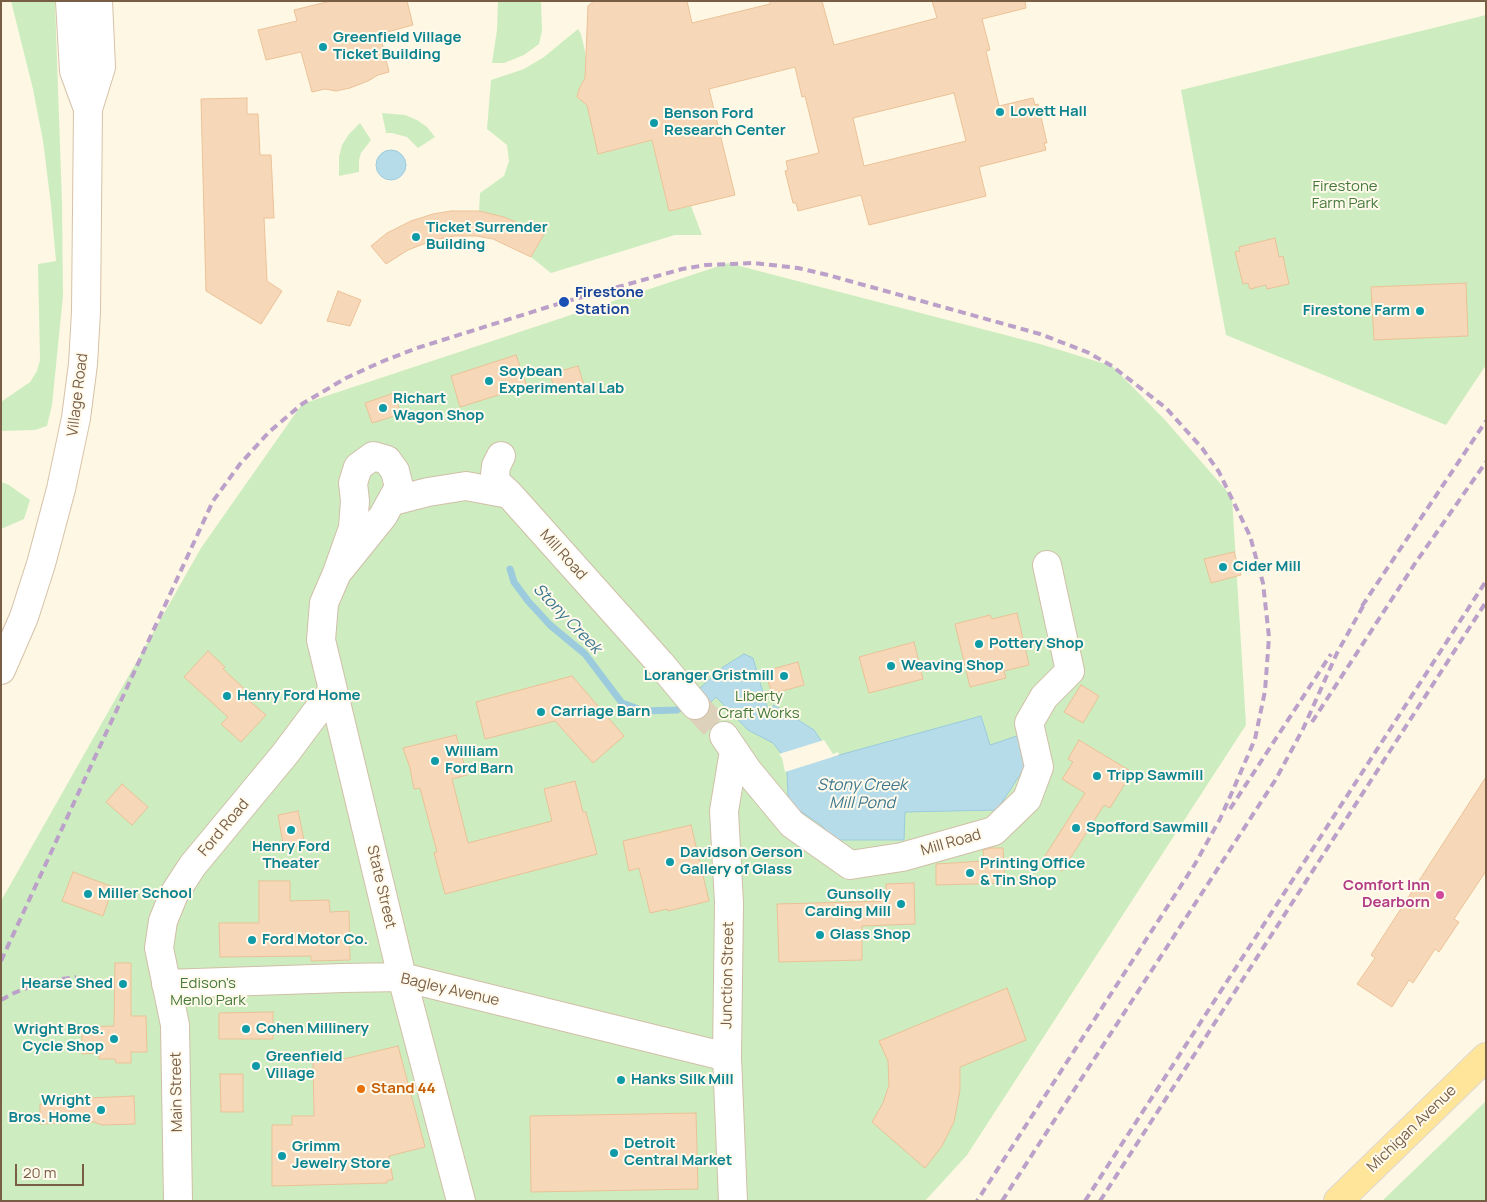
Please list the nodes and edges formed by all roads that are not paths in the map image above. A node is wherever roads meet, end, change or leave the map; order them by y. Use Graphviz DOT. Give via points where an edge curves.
graph roads {
  1 [pos="70,1"];
  2 [pos="98,1"];
  3 [pos="88,109"];
  4 [pos="501,456"];
  5 [pos="509,494"];
  6 [pos="392,501"];
  7 [pos="1047,565"];
  8 [pos="337,573"];
  9 [pos="1,670"];
  10 [pos="333,690"];
  11 [pos="691,701"];
  12 [pos="729,743"];
  13 [pos="402,978"];
  14 [pos="166,984"];
  15 [pos="727,1057"];
  16 [pos="1486,1057"];
  17 [pos="178,1201"];
  18 [pos="462,1201"];
  19 [pos="733,1201"];
  20 [pos="1338,1201"];
  1 -- 3 [label="street, Village Road" via="74,71"];
  2 -- 3 [label="street, Village Road" via="101,67"];
  3 -- 9 [label="street, Village Road" via="86,312 76,418 41,564 24,617"];
  4 -- 5 [label="street, Mill Road" via="495,475 497,483"];
  5 -- 6 [label="street" via="466,486"];
  5 -- 11 [label="street, Mill Road"];
  6 -- 8 [label="street, State Street"];
  6 -- 8 [label="street, State Street" via="399,488 395,471 387,460 372,456 358,467 353,483 353,528"];
  7 -- 12 [label="street, Mill Road" via="1070,671 1044,697 1028,723 1039,767 1027,800 994,831 902,857 850,865 792,824"];
  8 -- 10 [label="street, State Street" via="324,603 321,640"];
  10 -- 13 [label="street, State Street"];
  10 -- 14 [label="street, Ford Road" via="193,865 174,894 163,921 159,948"];
  12 -- 15 [label="street, Junction Street" via="724,811 728,903"];
  13 -- 14 [label="street, Bagley Avenue"];
  13 -- 15 [label="street, Bagley Avenue"];
  13 -- 18 [label="street, State Street"];
  14 -- 17 [label="street, Main Street" via="175,1025"];
  15 -- 19 [label="street, Junction Street"];
  16 -- 20 [label="main road, Michigan Avenue"];
}
